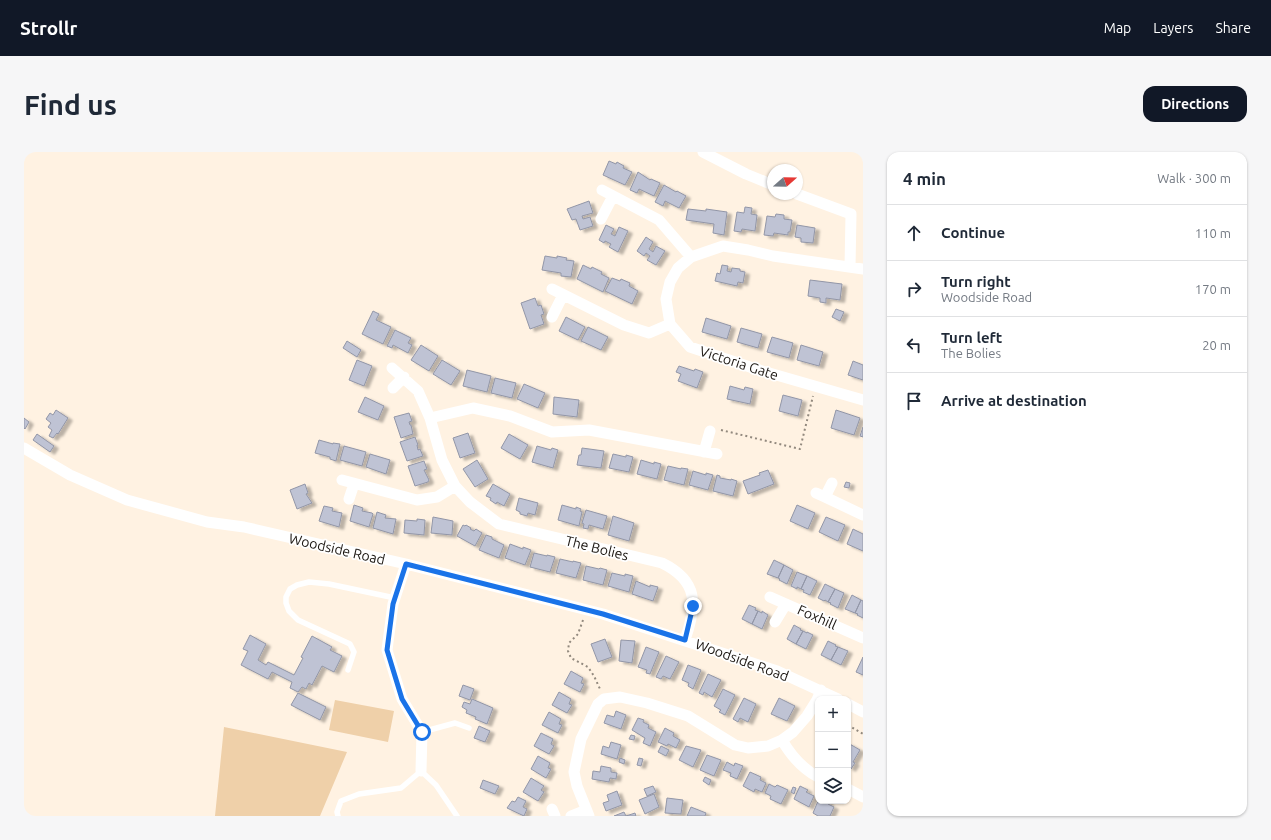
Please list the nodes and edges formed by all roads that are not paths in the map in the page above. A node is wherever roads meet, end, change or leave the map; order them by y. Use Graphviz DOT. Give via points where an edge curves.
graph roads {
  1 [pos="703,152"];
  2 [pos="767,183"];
  3 [pos="602,190"];
  4 [pos="613,196"];
  5 [pos="803,196"];
  6 [pos="601,218"];
  7 [pos="691,257"];
  8 [pos="850,267"];
  9 [pos="863,269"];
  10 [pos="552,289"];
  11 [pos="564,295"];
  12 [pos="552,317"];
  13 [pos="670,324"];
  14 [pos="392,368"];
  15 [pos="404,377"];
  16 [pos="393,388"];
  17 [pos="863,400"];
  18 [pos="430,418"];
  19 [pos="710,431"];
  20 [pos="24,448"];
  21 [pos="704,452"];
  22 [pos="717,454"];
  23 [pos="342,480"];
  24 [pos="354,484"];
  25 [pos="832,484"];
  26 [pos="455,486"];
  27 [pos="349,499"];
  28 [pos="863,515"];
  29 [pos="406,564"];
  30 [pos="770,597"];
  31 [pos="395,598"];
  32 [pos="786,604"];
  33 [pos="775,622"];
  34 [pos="863,638"];
  35 [pos="685,640"];
  36 [pos="348,670"];
  37 [pos="821,690"];
  38 [pos="832,696"];
  39 [pos="851,706"];
  40 [pos="863,712"];
  41 [pos="469,728"];
  42 [pos="422,732"];
  43 [pos="782,740"];
  44 [pos="421,771"];
  45 [pos="815,775"];
  46 [pos="851,791"];
  47 [pos="863,797"];
  48 [pos="588,813"];
  49 [pos="338,816"];
  50 [pos="457,816"];
  51 [pos="571,816"];
  1 -- 2 [label="street"];
  3 -- 4 [label="street"];
  4 -- 6 [label="street"];
  4 -- 7 [label="street" via="659,220"];
  5 -- 8 [label="street" via="851,214"];
  7 -- 8 [label="street" via="723,246"];
  7 -- 13 [label="street" via="678,268 670,282 666,299"];
  8 -- 9 [label="street"];
  10 -- 11 [label="street"];
  11 -- 12 [label="street"];
  11 -- 13 [label="street" via="624,325 649,333"];
  13 -- 17 [label="street, Victoria Gate" via="690,347"];
  14 -- 15 [label="street, The Bolies"];
  15 -- 16 [label="street"];
  15 -- 18 [label="street, The Bolies" via="418,391"];
  18 -- 21 [label="street" via="473,408 510,416 552,432 589,430"];
  18 -- 26 [label="street, The Bolies" via="442,460"];
  19 -- 21 [label="street"];
  20 -- 29 [label="street, Woodside Road" via="70,475 127,500 207,522 244,527"];
  21 -- 22 [label="street"];
  23 -- 24 [label="street"];
  24 -- 26 [label="street" via="417,500 437,497"];
  24 -- 27 [label="street"];
  25 -- 28 [label="street" via="821,495"];
  26 -- 35 [label="street, The Bolies" via="470,502 499,524 662,564 673,569 683,576 690,587 693,606"];
  29 -- 31 [label="street"];
  29 -- 35 [label="street, Woodside Road" via="603,614"];
  30 -- 32 [label="street, Foxhill"];
  31 -- 36 [label="lane" via="309,582 290,589 286,603 289,611 298,620 350,644 354,652"];
  31 -- 42 [label="street" via="387,650 402,699"];
  32 -- 33 [label="street"];
  32 -- 34 [label="street, Foxhill"];
  35 -- 37 [label="street, Woodside Road" via="777,671"];
  37 -- 38 [label="street, Woodside Road"];
  37 -- 43 [label="street" via="807,716"];
  39 -- 40 [label="street"];
  41 -- 42 [label="lane" via="455,723"];
  42 -- 44 [label="street"];
  43 -- 45 [label="street" via="797,761"];
  43 -- 48 [label="street" via="768,746 748,748 736,745 688,716 620,697 604,699 598,704 581,739 574,772"];
  44 -- 49 [label="lane" via="401,788 359,794 341,801"];
  44 -- 50 [label="lane" via="436,785"];
  46 -- 47 [label="street"];
  48 -- 51 [label="street"];
}
